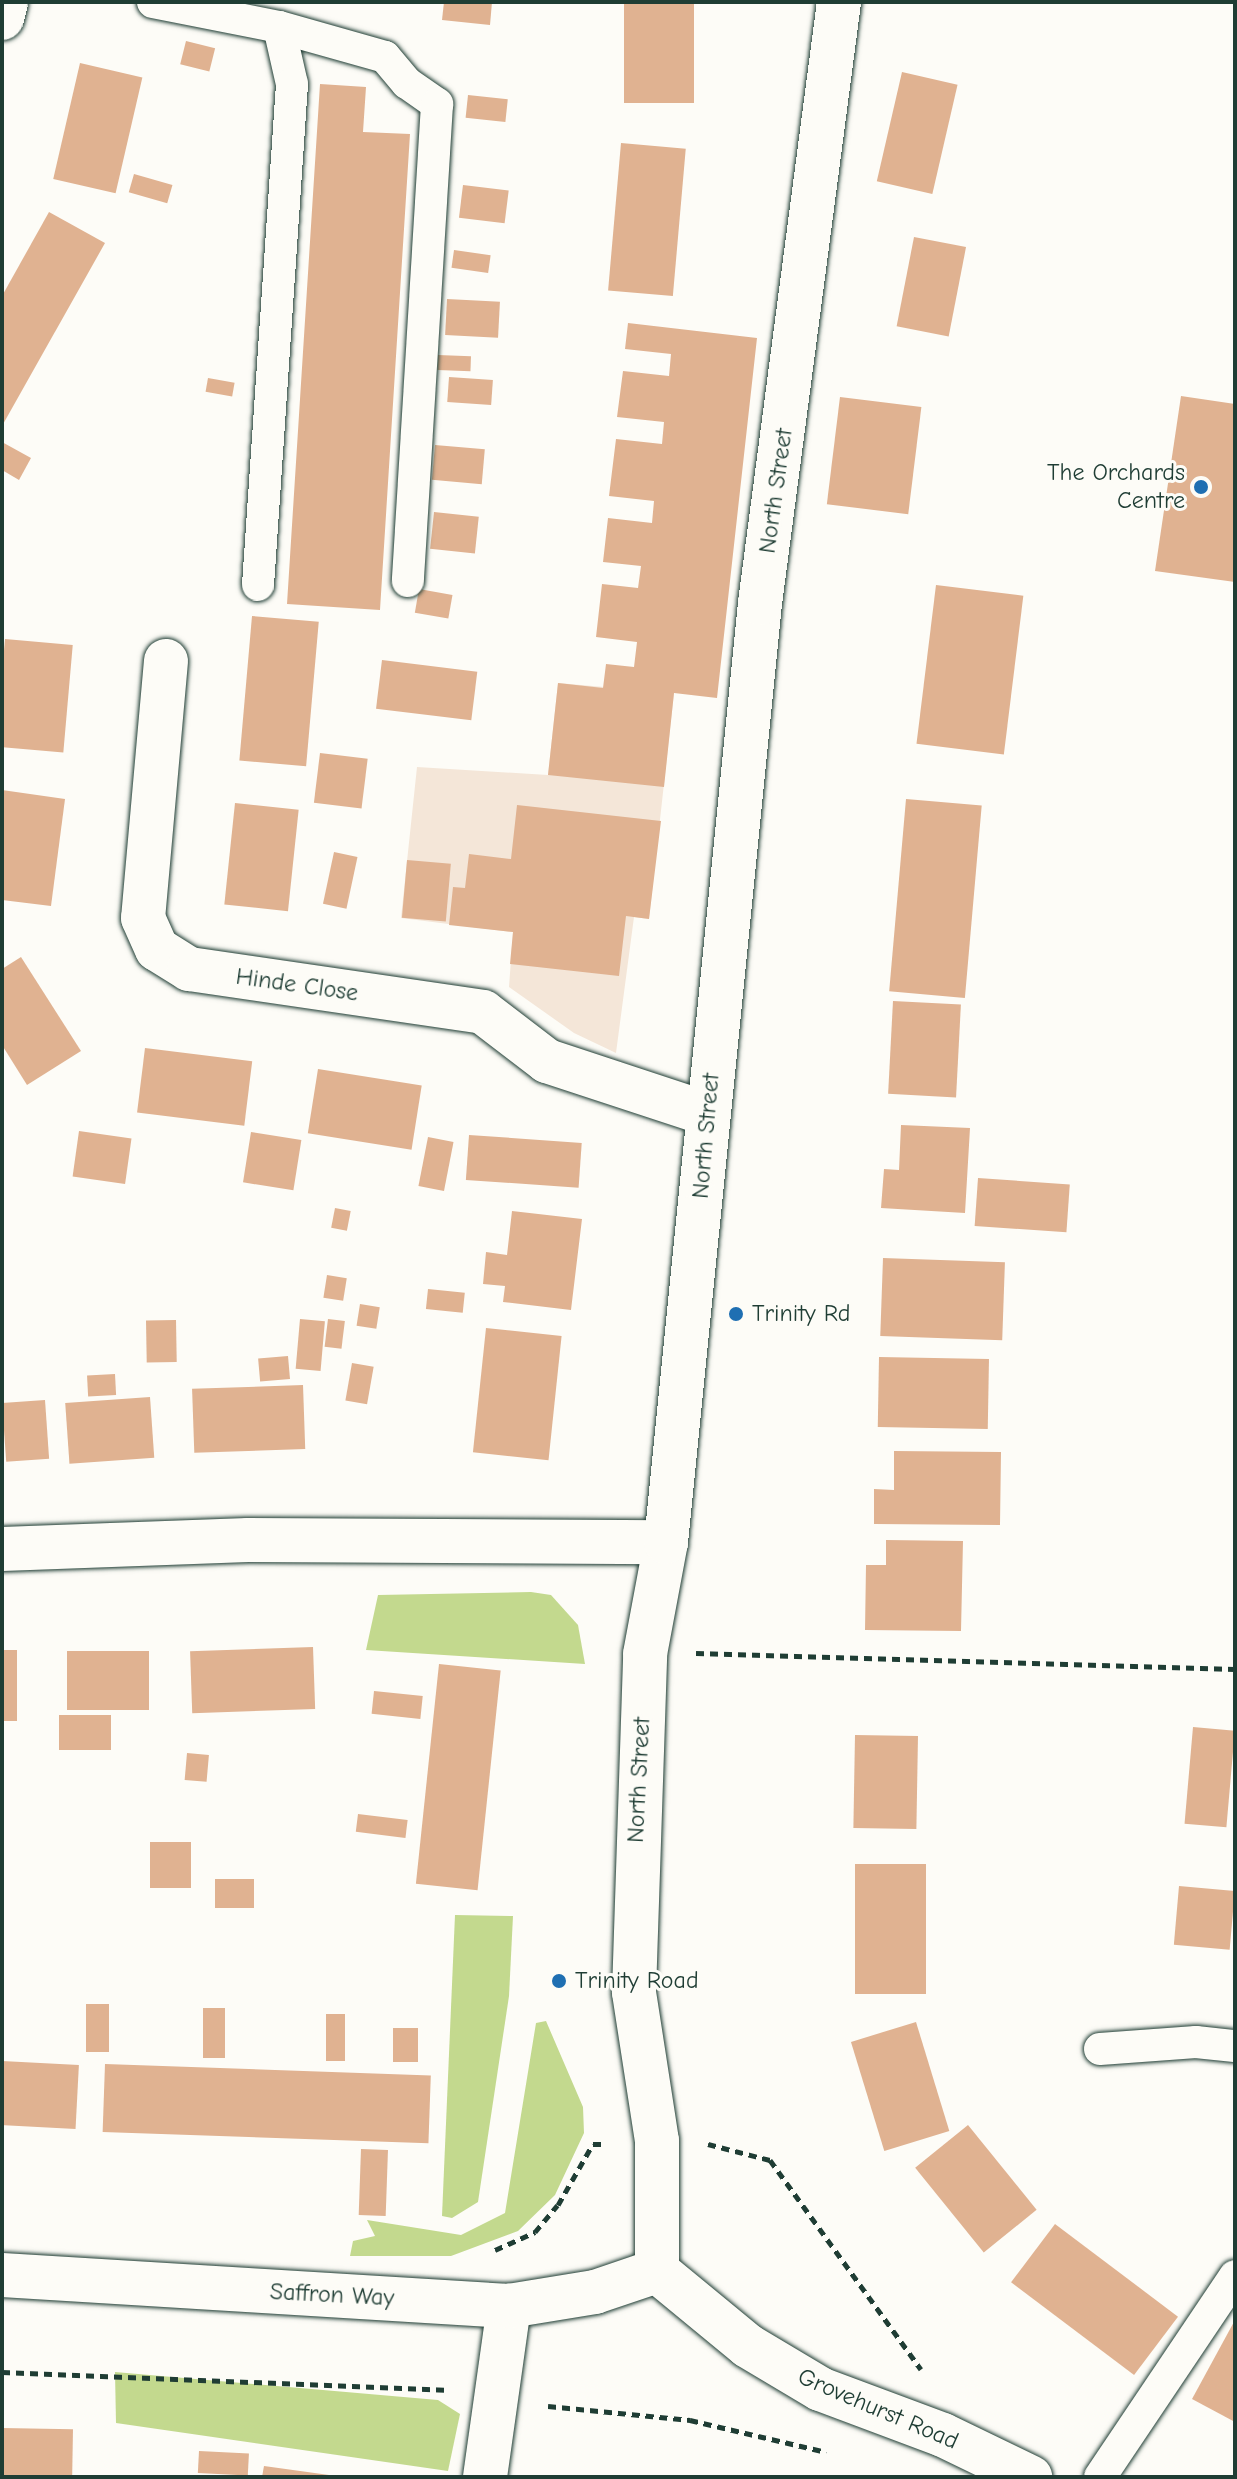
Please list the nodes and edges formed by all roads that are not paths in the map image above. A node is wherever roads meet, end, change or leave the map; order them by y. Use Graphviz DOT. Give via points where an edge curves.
graph roads {
  1 [pos="6,2"];
  2 [pos="153,2"];
  3 [pos="839,2"];
  4 [pos="2,18"];
  5 [pos="279,27"];
  6 [pos="408,581"];
  7 [pos="258,585"];
  8 [pos="166,661"];
  9 [pos="708,1114"];
  10 [pos="666,1542"];
  11 [pos="2,1549"];
  12 [pos="1235,2046"];
  13 [pos="1100,2049"];
  14 [pos="657,2271"];
  15 [pos="2,2275"];
  16 [pos="1235,2276"];
  17 [pos="509,2306"];
  18 [pos="485,2477"];
  19 [pos="1030,2477"];
  20 [pos="1100,2477"];
  1 -- 4 [label="street"];
  2 -- 5 [label="lane"];
  3 -- 9 [label="street, North Street" via="760,603"];
  5 -- 6 [label="lane" via="385,57 437,104"];
  5 -- 7 [label="lane" via="292,84"];
  8 -- 9 [label="street, Hinde Close" via="143,918 157,949 189,969 483,1012 547,1061"];
  9 -- 10 [label="street, North Street"];
  10 -- 11 [label="street" via="248,1540"];
  10 -- 14 [label="street, North Street" via="645,1654 634,1992 657,2141"];
  12 -- 13 [label="lane" via="1196,2042"];
  14 -- 17 [label="street, Saffron Way" via="595,2292"];
  14 -- 19 [label="street, Grovehurst Road" via="748,2346 820,2389 943,2435"];
  15 -- 17 [label="street, Saffron Way"];
  16 -- 20 [label="lane"];
  17 -- 18 [label="street"];
}
